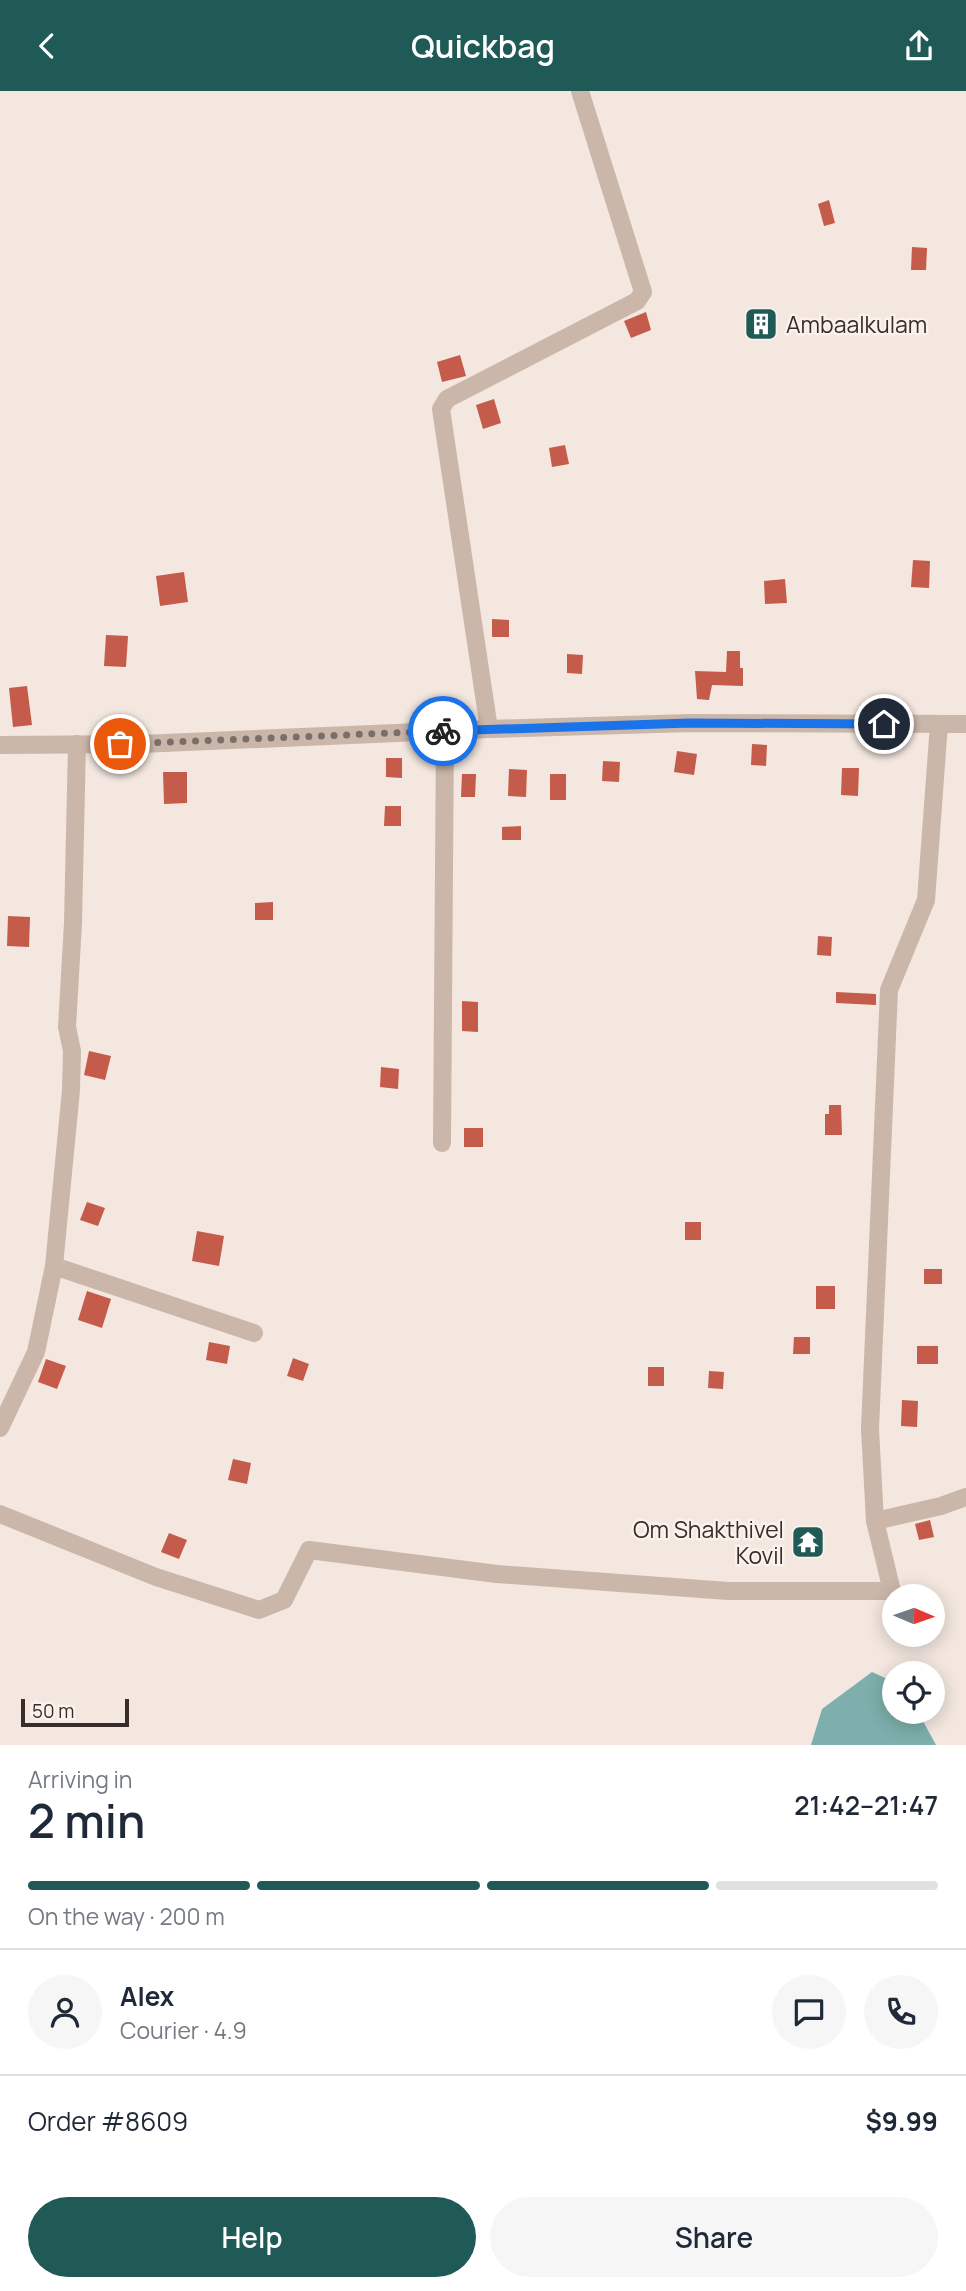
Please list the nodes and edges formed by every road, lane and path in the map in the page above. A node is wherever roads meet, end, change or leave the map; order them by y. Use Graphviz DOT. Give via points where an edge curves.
graph roads {
  1 [pos="580,91"];
  2 [pos="966,723"];
  3 [pos="939,725"];
  4 [pos="489,729"];
  5 [pos="445,731"];
  6 [pos="0,744"];
  7 [pos="77,744"];
  8 [pos="442,1143"];
  9 [pos="54,1266"];
  10 [pos="254,1333"];
  11 [pos="0,1428"];
  12 [pos="966,1497"];
  13 [pos="0,1514"];
  14 [pos="875,1521"];
  1 -- 4 [label="street" via="643,292 637,301 447,399 441,409"];
  2 -- 3 [label="street"];
  3 -- 4 [label="street" via="690,723"];
  3 -- 14 [label="street" via="926,900 889,990 870,1429"];
  4 -- 5 [label="street"];
  5 -- 7 [label="street"];
  5 -- 8 [label="street"];
  6 -- 7 [label="street"];
  7 -- 9 [label="street" via="67,1027 71,1090"];
  9 -- 10 [label="street"];
  9 -- 11 [label="street" via="36,1352"];
  12 -- 14 [label="street"];
  13 -- 14 [label="street" via="156,1577 259,1610 284,1600 309,1550 498,1574 714,1590 892,1591"];
}
